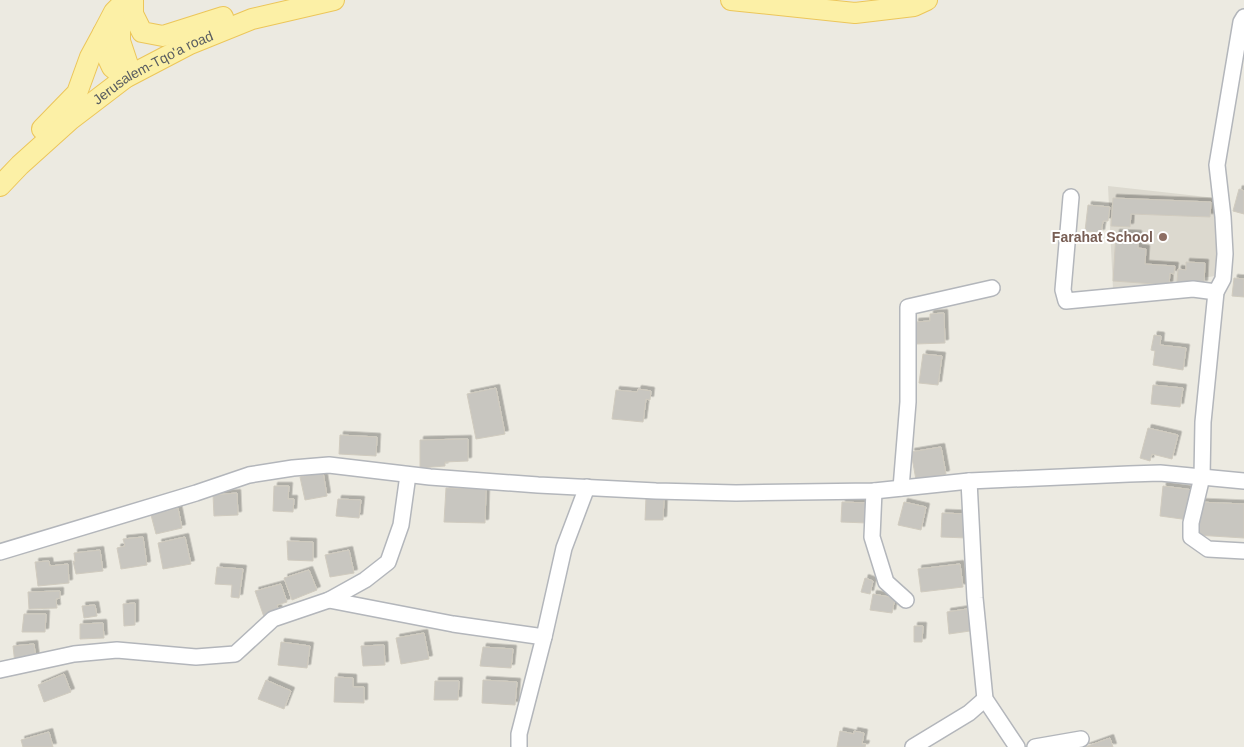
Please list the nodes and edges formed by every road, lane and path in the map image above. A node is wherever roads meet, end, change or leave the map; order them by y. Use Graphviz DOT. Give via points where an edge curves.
graph roads {
  1 [pos="126,0"];
  2 [pos="132,0"];
  3 [pos="274,0"];
  4 [pos="334,0"];
  5 [pos="731,0"];
  6 [pos="927,0"];
  7 [pos="1244,18"];
  8 [pos="103,33"];
  9 [pos="125,78"];
  10 [pos="0,171"];
  11 [pos="0,186"];
  12 [pos="1071,197"];
  13 [pos="992,288"];
  14 [pos="1216,292"];
  15 [pos="408,475"];
  16 [pos="1202,477"];
  17 [pos="969,481"];
  18 [pos="1244,481"];
  19 [pos="587,487"];
  20 [pos="900,488"];
  21 [pos="874,491"];
  22 [pos="0,552"];
  23 [pos="1244,552"];
  24 [pos="329,600"];
  25 [pos="906,600"];
  26 [pos="544,637"];
  27 [pos="1,665"];
  28 [pos="985,699"];
  29 [pos="1081,739"];
  30 [pos="519,747"];
  31 [pos="913,747"];
  32 [pos="1017,747"];
  33 [pos="1035,747"];
  1 -- 8 [label="main road" via="114,12"];
  2 -- 3 [label="main road" via="133,14 142,32 163,36"];
  2 -- 9 [label="main road" via="120,28 120,41 128,65"];
  4 -- 9 [label="main road, Jerusalem-Tqo'a road" via="252,19 190,44"];
  5 -- 6 [label="main road" via="855,13 914,6"];
  7 -- 14 [label="street" via="1217,165 1225,254 1223,279"];
  8 -- 9 [label="main road" via="105,52 112,67"];
  8 -- 10 [label="main road" via="77,93"];
  9 -- 11 [label="main road, Jerusalem-Tqo'a road" via="70,120"];
  12 -- 14 [label="street" via="1063,290 1066,301 1193,289"];
  13 -- 20 [label="street" via="908,307 908,402"];
  14 -- 16 [label="street" via="1203,422"];
  15 -- 19 [label="street"];
  15 -- 22 [label="street" via="329,465 249,475"];
  15 -- 24 [label="street" via="401,525 388,562 365,580"];
  16 -- 17 [label="street" via="1160,473"];
  16 -- 18 [label="street"];
  16 -- 23 [label="street" via="1190,537 1208,549"];
  17 -- 20 [label="street"];
  17 -- 28 [label="street" via="975,598"];
  19 -- 21 [label="street" via="727,493"];
  19 -- 26 [label="street" via="564,548"];
  20 -- 21 [label="street"];
  21 -- 25 [label="street" via="872,537 886,582"];
  24 -- 26 [label="street" via="453,624"];
  24 -- 27 [label="street" via="273,620 235,654 196,657 117,650"];
  26 -- 30 [label="street" via="519,734"];
  28 -- 31 [label="street" via="970,713"];
  28 -- 32 [label="street"];
  29 -- 33 [label="street"];
}
